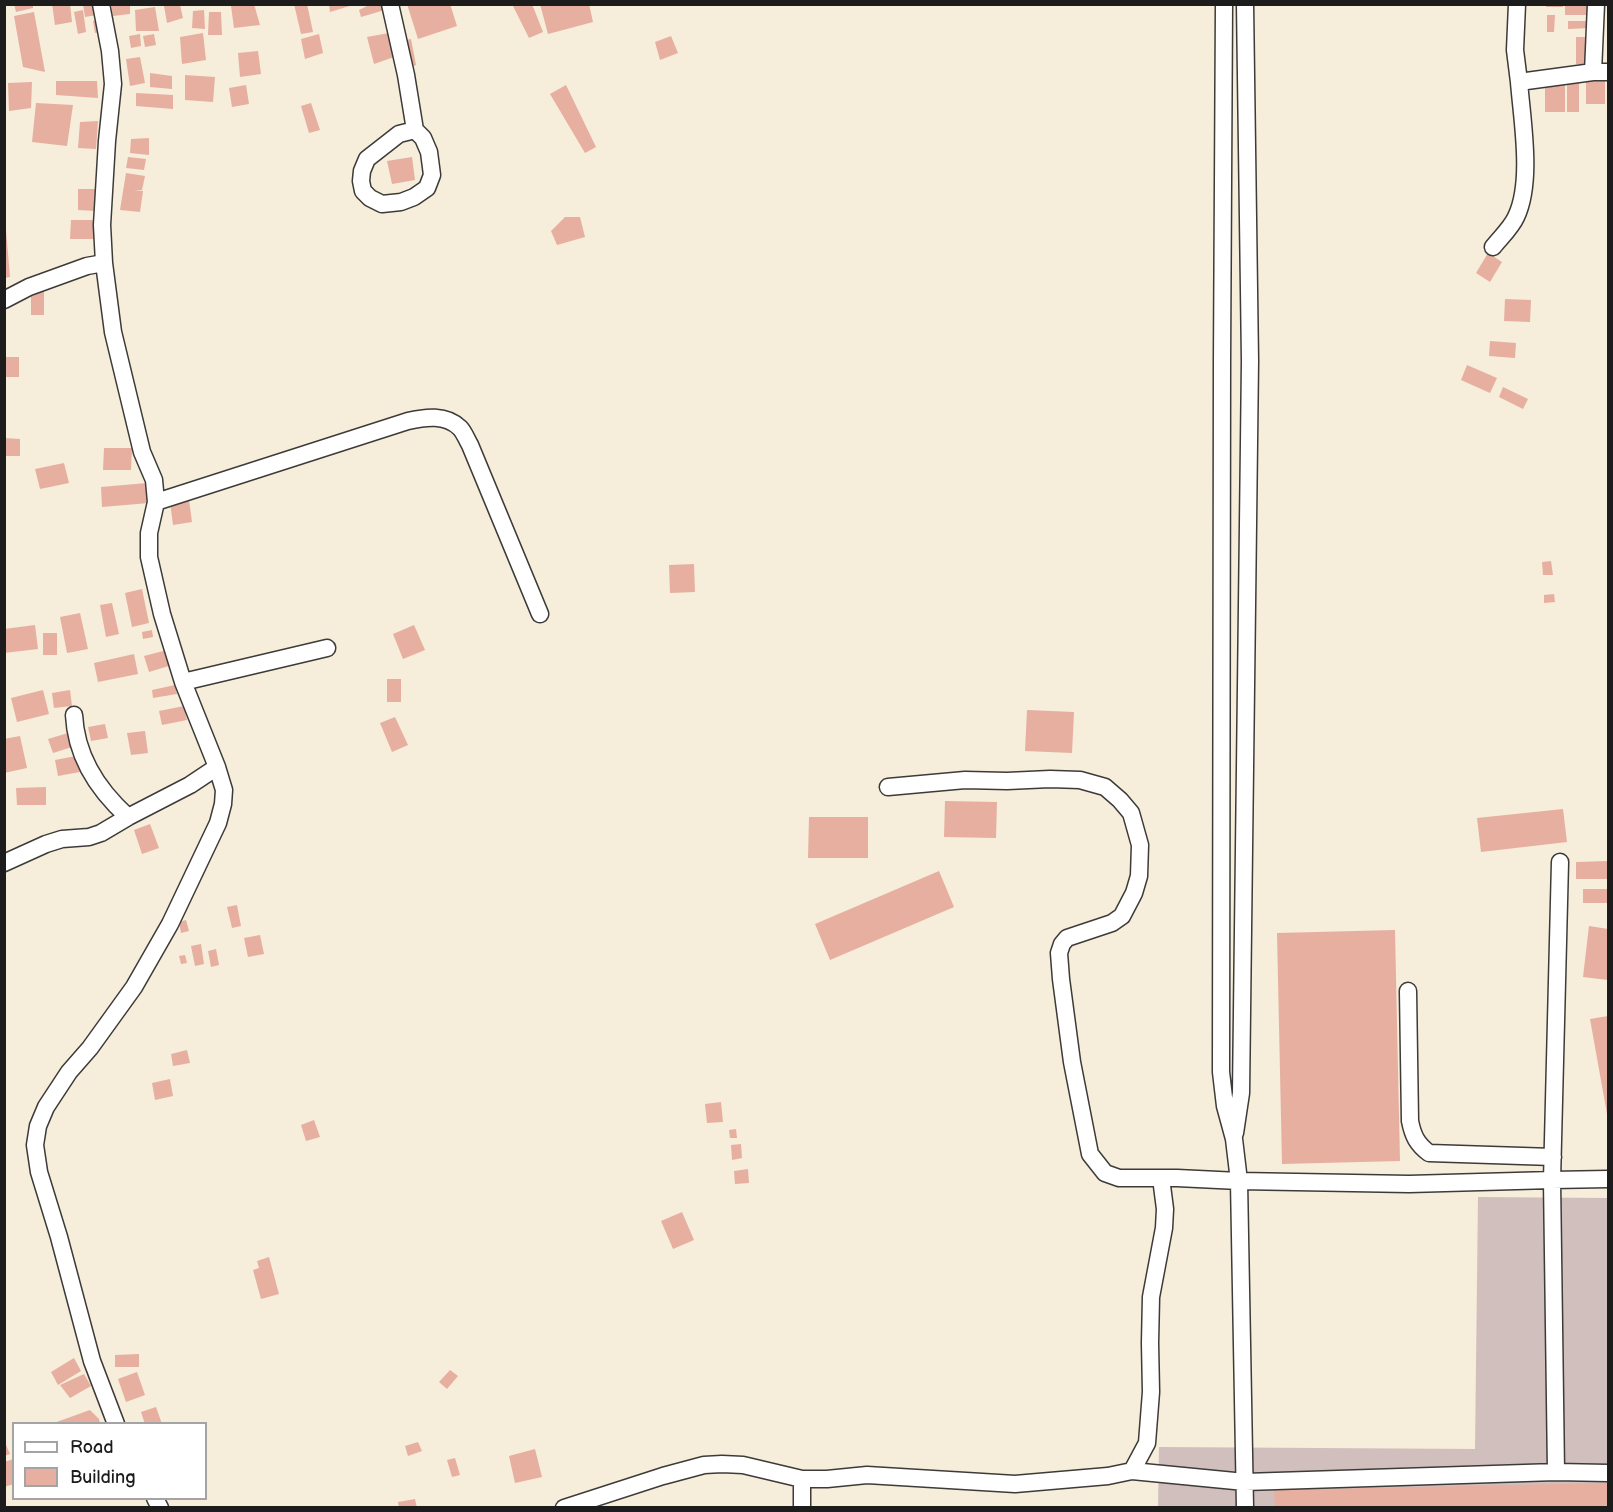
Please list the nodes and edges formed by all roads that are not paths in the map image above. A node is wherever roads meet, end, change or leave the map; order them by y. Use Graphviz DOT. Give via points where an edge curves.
graph roads {
  1 [pos="101,4"];
  2 [pos="390,4"];
  3 [pos="1224,4"];
  4 [pos="1245,4"];
  5 [pos="1517,4"];
  6 [pos="1596,4"];
  7 [pos="1601,72"];
  8 [pos="1519,82"];
  9 [pos="416,130"];
  10 [pos="1493,247"];
  11 [pos="104,263"];
  12 [pos="4,300"];
  13 [pos="156,501"];
  14 [pos="540,614"];
  15 [pos="327,648"];
  16 [pos="183,682"];
  17 [pos="74,715"];
  18 [pos="217,767"];
  19 [pos="888,787"];
  20 [pos="128,817"];
  21 [pos="1560,862"];
  22 [pos="4,863"];
  23 [pos="1408,991"];
  24 [pos="1234,1139"];
  25 [pos="1553,1157"];
  26 [pos="1161,1178"];
  27 [pos="1608,1179"];
  28 [pos="1552,1180"];
  29 [pos="1239,1181"];
  30 [pos="115,1422"];
  31 [pos="1132,1471"];
  32 [pos="1556,1472"];
  33 [pos="1608,1473"];
  34 [pos="802,1479"];
  35 [pos="1245,1482"];
  36 [pos="564,1508"];
  37 [pos="802,1508"];
  38 [pos="1245,1508"];
  1 -- 11 [label="street" via="114,84 102,225"];
  2 -- 9 [label="street"];
  3 -- 24 [label="street" via="1221,1072"];
  4 -- 24 [label="street" via="1250,361 1241,1093"];
  5 -- 8 [label="street" via="1515,50"];
  6 -- 7 [label="street"];
  7 -- 8 [label="street"];
  8 -- 10 [label="street" via="1524,132 1520,207"];
  9 -- 9 [label="street" via="399,134 367,159 361,181 370,198 382,204 401,202 427,188 432,175 429,152"];
  11 -- 12 [label="street" via="29,286"];
  11 -- 13 [label="street" via="113,332 142,452 154,480"];
  13 -- 14 [label="street" via="408,421 437,417 460,428 470,445"];
  13 -- 16 [label="street" via="149,556"];
  15 -- 16 [label="street"];
  16 -- 18 [label="street"];
  17 -- 20 [label="street" via="77,736 100,788"];
  18 -- 20 [label="street"];
  18 -- 30 [label="street" via="224,790 218,823 175,915 134,987 46,1107 35,1145 39,1172 92,1361"];
  19 -- 26 [label="street" via="965,780 1080,780 1105,788 1131,813 1140,845 1139,876 1132,899 1122,916 1112,923 1067,938 1059,953 1061,979 1090,1154 1105,1173 1119,1178"];
  20 -- 22 [label="street" via="101,833 62,839"];
  21 -- 25 [label="street"];
  23 -- 25 [label="street" via="1410,1121 1419,1146 1429,1154"];
  24 -- 29 [label="street"];
  25 -- 28 [label="street"];
  26 -- 29 [label="street"];
  26 -- 31 [label="street" via="1164,1228 1151,1298 1147,1443"];
  27 -- 28 [label="street"];
  28 -- 29 [label="street" via="1409,1184"];
  28 -- 32 [label="street"];
  29 -- 35 [label="street"];
  31 -- 34 [label="street" via="1015,1484 867,1475"];
  31 -- 35 [label="street"];
  32 -- 33 [label="street"];
  32 -- 35 [label="street"];
  34 -- 36 [label="street" via="744,1465 704,1465"];
  34 -- 37 [label="street"];
  35 -- 38 [label="street"];
}
